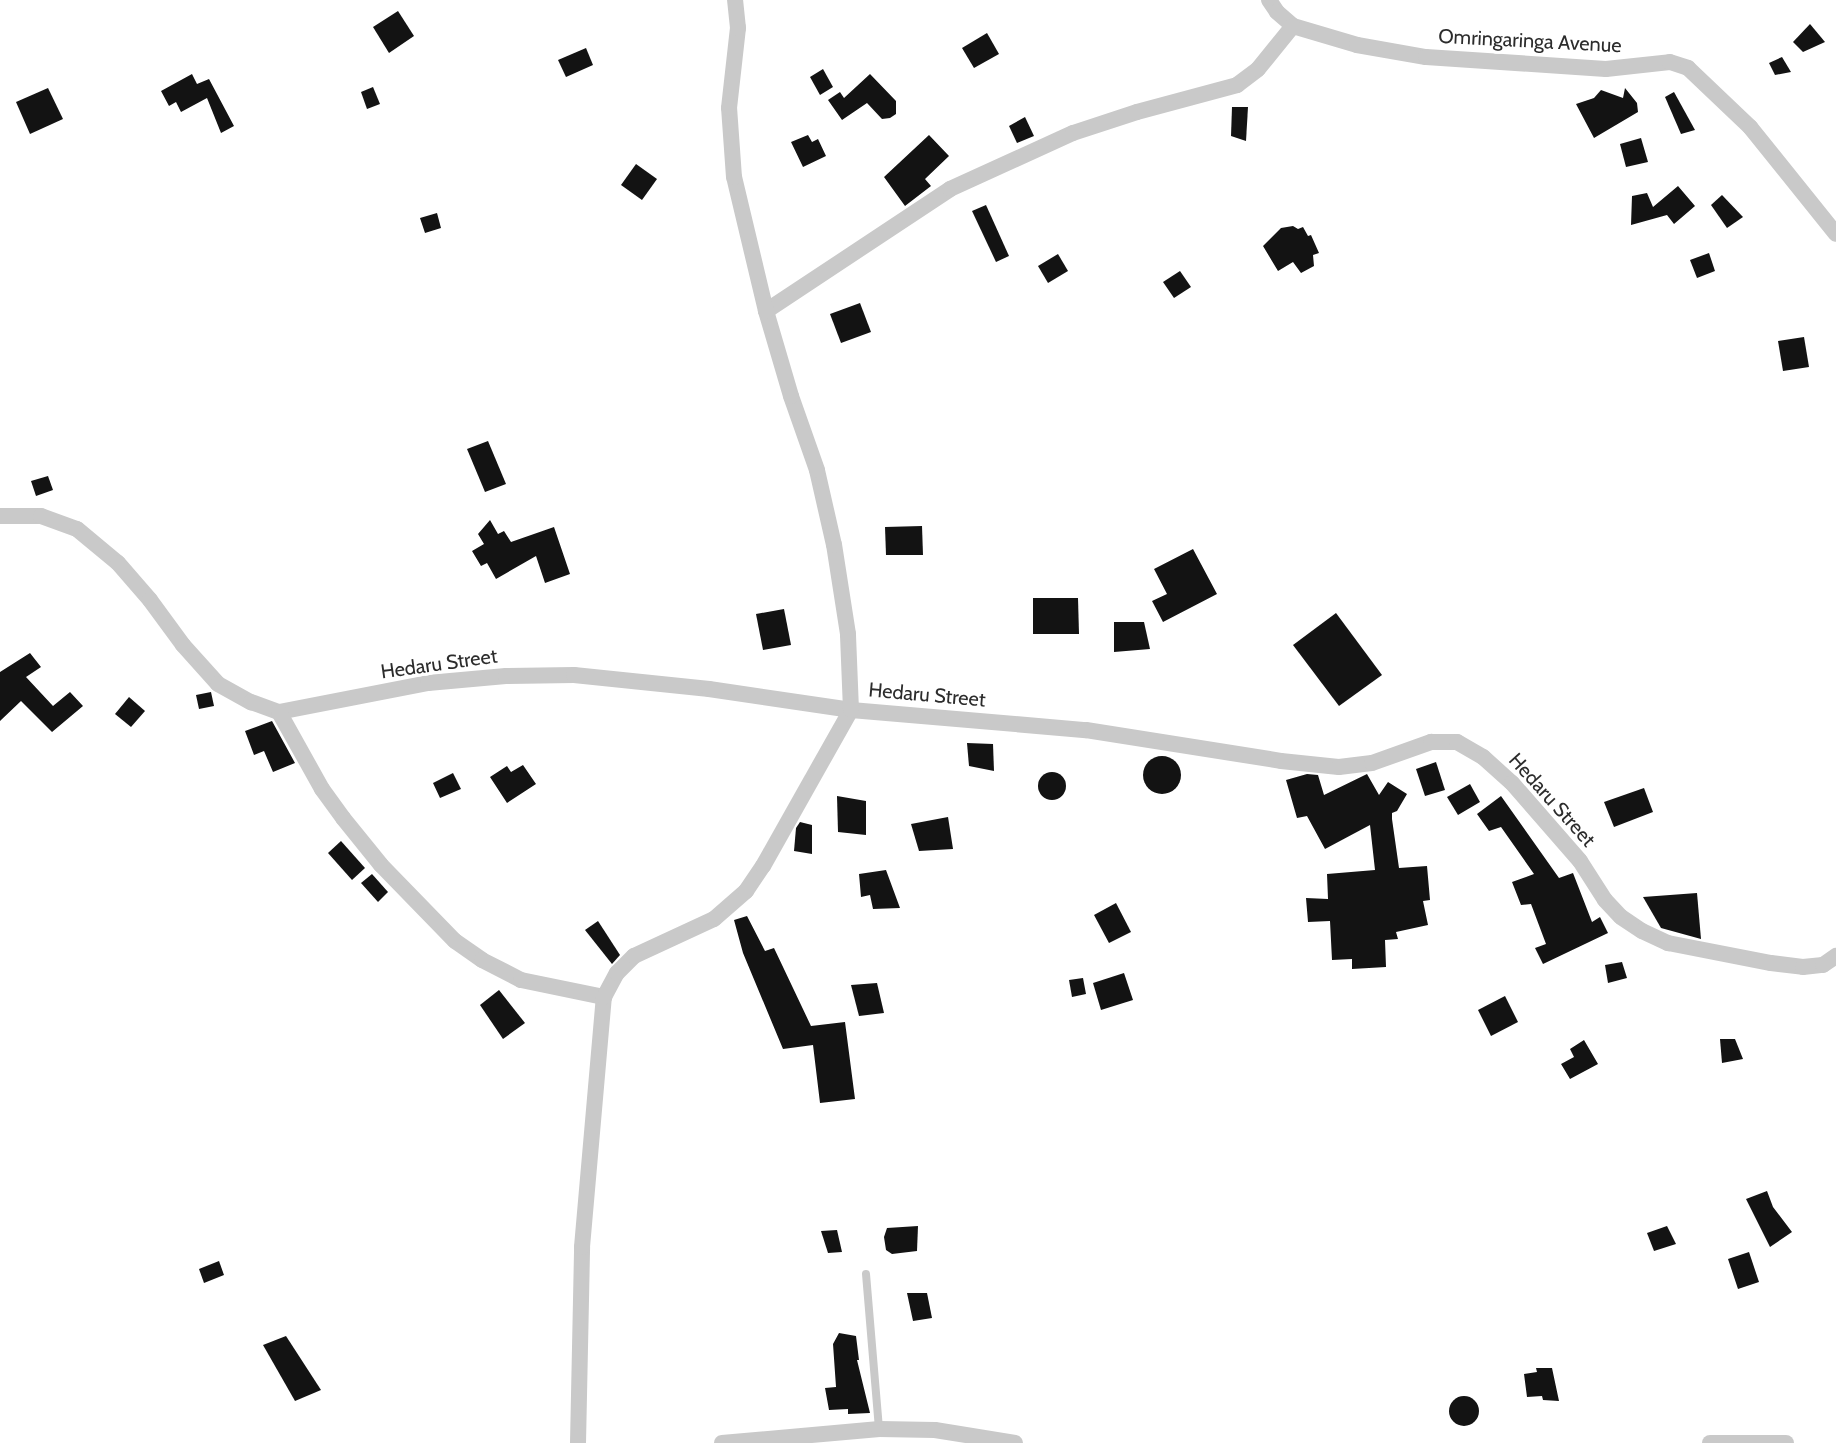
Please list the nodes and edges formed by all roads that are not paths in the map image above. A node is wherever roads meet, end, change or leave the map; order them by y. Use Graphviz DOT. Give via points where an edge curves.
graph roads {
  1 [pos="735,0"];
  2 [pos="1269,0"];
  3 [pos="1293,26"];
  4 [pos="1836,234"];
  5 [pos="766,311"];
  6 [pos="0,516"];
  7 [pos="851,710"];
  8 [pos="279,712"];
  9 [pos="1836,956"];
  10 [pos="604,997"];
  11 [pos="866,1274"];
  12 [pos="879,1429"];
  13 [pos="578,1443"];
  14 [pos="722,1443"];
  15 [pos="1015,1443"];
  16 [pos="1710,1443"];
  17 [pos="1786,1443"];
  1 -- 5 [label="street" via="738,28 729,108 734,177"];
  2 -- 3 [label="street, Omringaringa Avenue"];
  3 -- 4 [label="street, Omringaringa Avenue" via="1356,45 1426,57 1606,69 1678,64 1702,80 1750,127"];
  3 -- 5 [label="street" via="1258,69 1237,85 1073,133 950,189"];
  5 -- 7 [label="street" via="817,470 834,545 848,634"];
  6 -- 8 [label="street" via="41,516 77,529 118,563 218,684 250,702"];
  7 -- 8 [label="street, Hedaru Street" via="709,689 574,675 428,683"];
  7 -- 9 [label="street, Hedaru Street" via="1086,730 1339,767 1372,763 1431,742 1456,742 1484,757 1512,783 1580,861 1605,900 1642,931 1668,943 1771,963 1823,965"];
  7 -- 10 [label="street" via="746,891 714,919 634,956 617,974"];
  8 -- 10 [label="street" via="343,818 381,865 455,941 521,980"];
  10 -- 13 [label="street" via="582,1247"];
  11 -- 12 [label="lane"];
  12 -- 14 [label="street"];
  12 -- 15 [label="street" via="935,1430"];
  16 -- 17 [label="street"];
}
